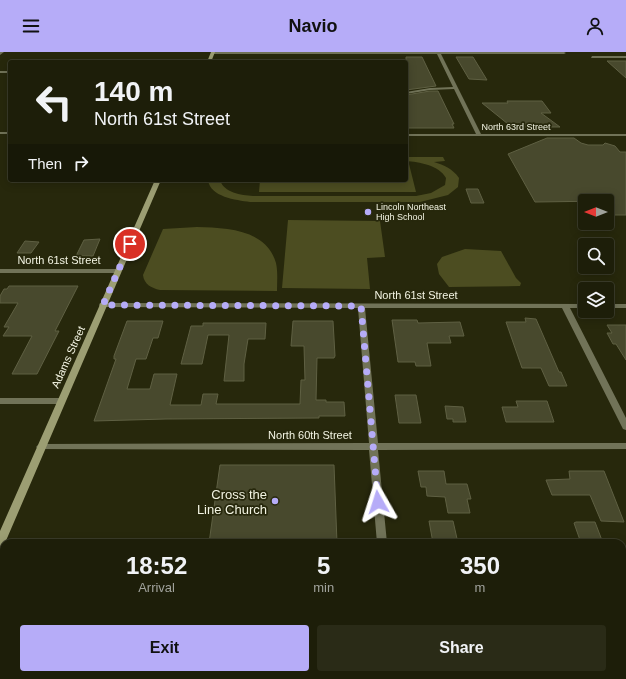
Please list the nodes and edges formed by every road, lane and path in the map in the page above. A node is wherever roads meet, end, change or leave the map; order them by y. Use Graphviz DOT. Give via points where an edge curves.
graph roads {
  1 [pos="213,52"];
  2 [pos="438,52"];
  3 [pos="564,53"];
  4 [pos="337,55"];
  5 [pos="592,57"];
  6 [pos="626,57"];
  7 [pos="455,88"];
  8 [pos="408,93"];
  9 [pos="408,135"];
  10 [pos="479,135"];
  11 [pos="626,135"];
  12 [pos="157,182"];
  13 [pos="0,271"];
  14 [pos="118,271"];
  15 [pos="103,305"];
  16 [pos="361,306"];
  17 [pos="565,306"];
  18 [pos="578,306"];
  19 [pos="614,306"];
  20 [pos="626,306"];
  21 [pos="0,400"];
  22 [pos="62,401"];
  23 [pos="626,427"];
  24 [pos="626,446"];
  25 [pos="41,447"];
  26 [pos="373,447"];
  27 [pos="2,539"];
  28 [pos="382,539"];
  1 -- 4 [label="street"];
  2 -- 3 [label="street"];
  2 -- 4 [label="street"];
  2 -- 7 [label="street"];
  5 -- 6 [label="street"];
  7 -- 8 [label="street"];
  7 -- 10 [label="street"];
  9 -- 10 [label="street, North 63rd Street"];
  10 -- 11 [label="street, North 63rd Street"];
  12 -- 14 [label="main road, Adams Street"];
  13 -- 14 [label="street, North 61st Street"];
  14 -- 15 [label="main road, Adams Street"];
  15 -- 16 [label="street, North 61st Street"];
  15 -- 22 [label="main road, Adams Street"];
  16 -- 17 [label="street, North 61st Street"];
  16 -- 26 [label="street"];
  17 -- 18 [label="street, North 61st Street"];
  17 -- 23 [label="street"];
  19 -- 20 [label="street"];
  21 -- 22 [label="street"];
  22 -- 25 [label="main road, Adams Street"];
  24 -- 26 [label="street, North 60th Street"];
  25 -- 26 [label="street, North 60th Street"];
  25 -- 27 [label="main road, Adams Street"];
  26 -- 28 [label="street"];
}
